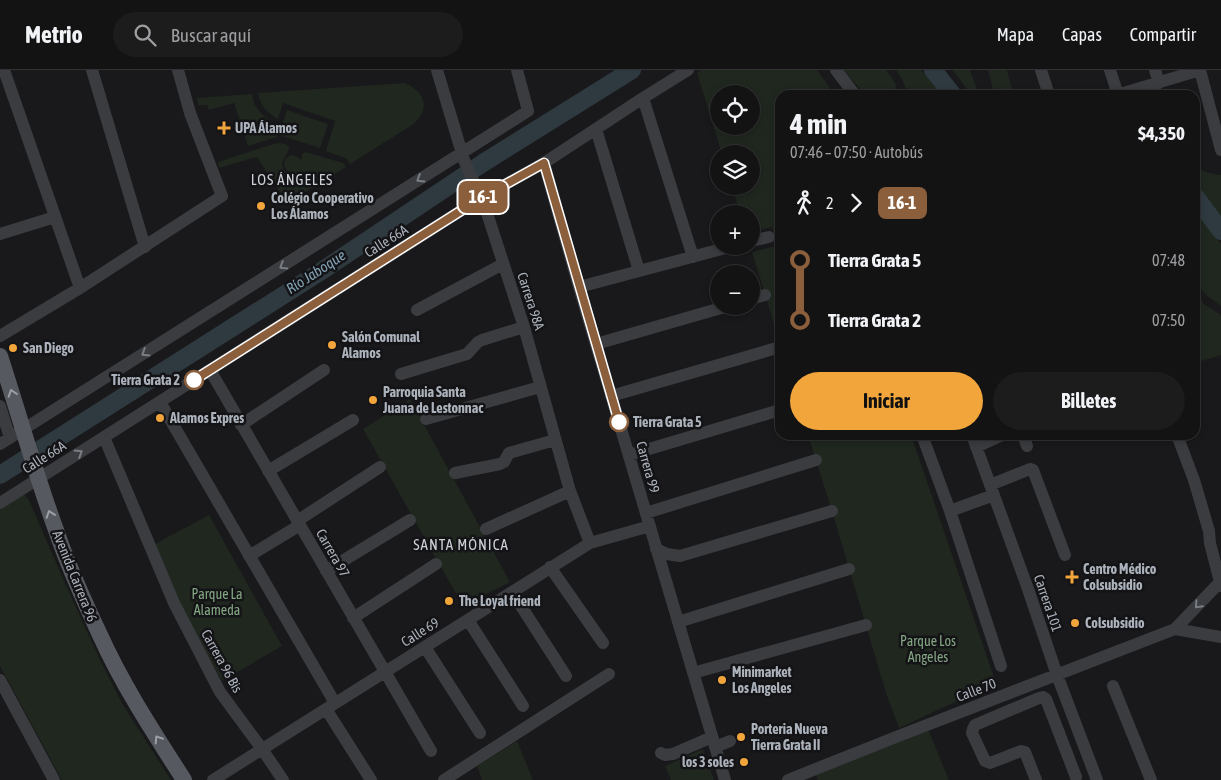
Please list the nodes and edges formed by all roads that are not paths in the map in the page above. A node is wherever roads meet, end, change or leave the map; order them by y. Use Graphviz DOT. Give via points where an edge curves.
graph roads {
  1 [pos="4,70"];
  2 [pos="92,70"];
  3 [pos="178,70"];
  4 [pos="437,70"];
  5 [pos="517,70"];
  6 [pos="688,70"];
  7 [pos="836,70"];
  8 [pos="1041,70"];
  9 [pos="1110,70"];
  10 [pos="1200,70"];
  11 [pos="1157,76"];
  12 [pos="852,90"];
  13 [pos="1047,90"];
  14 [pos="1116,90"];
  15 [pos="1128,90"];
  16 [pos="643,98"];
  17 [pos="1216,114"];
  18 [pos="596,129"];
  19 [pos="1221,150"];
  20 [pos="462,153"];
  21 [pos="544,163"];
  22 [pos="480,196"];
  23 [pos="55,217"];
  24 [pos="0,234"];
  25 [pos="769,237"];
  26 [pos="760,239"];
  27 [pos="145,246"];
  28 [pos="710,252"];
  29 [pos="693,256"];
  30 [pos="503,264"];
  31 [pos="639,271"];
  32 [pos="579,287"];
  33 [pos="80,288"];
  34 [pos="765,296"];
  35 [pos="760,297"];
  36 [pos="417,310"];
  37 [pos="710,311"];
  38 [pos="524,326"];
  39 [pos="0,336"];
  40 [pos="596,344"];
  41 [pos="775,348"];
  42 [pos="0,356"];
  43 [pos="210,370"];
  44 [pos="324,370"];
  45 [pos="400,374"];
  46 [pos="540,387"];
  47 [pos="612,396"];
  48 [pos="160,402"];
  49 [pos="0,406"];
  50 [pos="775,411"];
  51 [pos="353,420"];
  52 [pos="426,420"];
  53 [pos="241,425"];
  54 [pos="104,437"];
  55 [pos="15,439"];
  56 [pos="556,440"];
  57 [pos="924,440"];
  58 [pos="1179,440"];
  59 [pos="974,441"];
  60 [pos="629,454"];
  61 [pos="816,460"];
  62 [pos="380,468"];
  63 [pos="268,471"];
  64 [pos="455,473"];
  65 [pos="37,476"];
  66 [pos="570,490"];
  67 [pos="992,490"];
  68 [pos="0,503"];
  69 [pos="832,511"];
  70 [pos="950,511"];
  71 [pos="646,513"];
  72 [pos="410,520"];
  73 [pos="298,523"];
  74 [pos="650,526"];
  75 [pos="486,529"];
  76 [pos="1209,531"];
  77 [pos="590,543"];
  78 [pos="656,549"];
  79 [pos="1065,555"];
  80 [pos="249,556"];
  81 [pos="1221,558"];
  82 [pos="436,564"];
  83 [pos="550,568"];
  84 [pos="849,569"];
  85 [pos="326,571"];
  86 [pos="1220,583"];
  87 [pos="512,592"];
  88 [pos="353,618"];
  89 [pos="468,620"];
  90 [pos="678,622"];
  91 [pos="866,625"];
  92 [pos="1175,629"];
  93 [pos="1221,637"];
  94 [pos="603,643"];
  95 [pos="425,647"];
  96 [pos="1001,666"];
  97 [pos="384,672"];
  98 [pos="693,673"];
  99 [pos="609,674"];
  100 [pos="1057,675"];
  101 [pos="566,676"];
  102 [pos="0,680"];
  103 [pos="1113,686"];
  104 [pos="330,706"];
  105 [pos="523,706"];
  106 [pos="480,733"];
  107 [pos="730,741"];
  108 [pos="713,742"];
  109 [pos="262,749"];
  110 [pos="431,751"];
  111 [pos="662,753"];
  112 [pos="1095,776"];
  113 [pos="791,779"];
  114 [pos="1072,779"];
  115 [pos="54,780"];
  116 [pos="184,780"];
  117 [pos="213,780"];
  118 [pos="283,780"];
  119 [pos="371,780"];
  120 [pos="444,780"];
  121 [pos="724,780"];
  122 [pos="1036,780"];
  123 [pos="1151,780"];
  1 -- 23 [label="street"];
  2 -- 27 [label="street"];
  3 -- 27 [label="street" via="190,113 222,196"];
  4 -- 20 [label="street, Carrera 98A"];
  5 -- 20 [label="street" via="528,111"];
  6 -- 16 [label="street, Calle 66A"];
  7 -- 12 [label="street"];
  8 -- 13 [label="street"];
  9 -- 14 [label="street"];
  10 -- 11 [label="street"];
  10 -- 17 [label="street"];
  11 -- 15 [label="street"];
  16 -- 18 [label="street, Calle 66A"];
  16 -- 29 [label="street"];
  17 -- 19 [label="street"];
  18 -- 21 [label="street, Calle 66A"];
  18 -- 31 [label="street"];
  20 -- 22 [label="street, Carrera 98A"];
  20 -- 55 [label="street, one-way"];
  21 -- 22 [label="street, Calle 66A"];
  21 -- 32 [label="street, Carrera 99"];
  22 -- 30 [label="street, Carrera 98A"];
  22 -- 43 [label="street, Calle 66A"];
  23 -- 24 [label="street"];
  23 -- 33 [label="street"];
  25 -- 26 [label="street"];
  27 -- 33 [label="street"];
  28 -- 29 [label="street"];
  29 -- 31 [label="street"];
  30 -- 36 [label="street"];
  30 -- 38 [label="street, Carrera 98A"];
  31 -- 32 [label="street"];
  32 -- 40 [label="street, Carrera 99"];
  33 -- 39 [label="street"];
  34 -- 35 [label="street"];
  37 -- 40 [label="street"];
  38 -- 45 [label="street" via="482,340 467,354"];
  38 -- 46 [label="street, Carrera 98A"];
  40 -- 47 [label="street, Carrera 99"];
  41 -- 47 [label="street"];
  55 -- 42 [label="main road, Avenida Carrera 96, one-way"];
  43 -- 48 [label="street, Calle 66A"];
  43 -- 53 [label="street, Carrera 97"];
  44 -- 53 [label="street"];
  46 -- 52 [label="street"];
  46 -- 56 [label="street, Carrera 98A"];
  47 -- 60 [label="street, Carrera 99"];
  48 -- 54 [label="street, Calle 66A"];
  48 -- 80 [label="street"];
  49 -- 55 [label="street, Avenida Carrera 96"];
  50 -- 60 [label="street"];
  51 -- 63 [label="street"];
  53 -- 63 [label="street, Carrera 97"];
  65 -- 54 [label="street, Calle 66A, one-way"];
  54 -- 109 [label="street, Carrera 96 Bis" via="174,603 220,692"];
  55 -- 65 [label="main road, Avenida Carrera 96"];
  56 -- 64 [label="street" via="510,452 500,464"];
  56 -- 66 [label="street, Carrera 98A"];
  57 -- 70 [label="street"];
  58 -- 76 [label="street"];
  59 -- 67 [label="street, Carrera 101"];
  60 -- 71 [label="street, Carrera 99"];
  61 -- 71 [label="street"];
  62 -- 73 [label="street"];
  63 -- 73 [label="street, Carrera 97"];
  65 -- 68 [label="street, Calle 66A"];
  116 -- 65 [label="main road, Avenida Carrera 96, one-way" via="133,700 100,637"];
  66 -- 75 [label="street"];
  66 -- 77 [label="street, Carrera 98A"];
  67 -- 70 [label="street"];
  67 -- 79 [label="street" via="1030,468 1033,470"];
  67 -- 100 [label="street, Carrera 101"];
  69 -- 78 [label="street" via="680,556"];
  70 -- 96 [label="street"];
  71 -- 74 [label="street, Carrera 99"];
  72 -- 85 [label="street"];
  73 -- 80 [label="street"];
  73 -- 85 [label="street, Carrera 97"];
  74 -- 77 [label="street, Calle 69"];
  74 -- 78 [label="street, Carrera 99"];
  76 -- 81 [label="street"];
  76 -- 86 [label="street"];
  77 -- 83 [label="street, Calle 69"];
  78 -- 90 [label="street, Carrera 99"];
  80 -- 104 [label="street"];
  82 -- 88 [label="street"];
  83 -- 87 [label="street, Calle 69"];
  83 -- 94 [label="street"];
  84 -- 90 [label="street"];
  85 -- 88 [label="street, Carrera 97"];
  86 -- 92 [label="street, Calle 70, one-way"];
  87 -- 89 [label="street, Calle 69"];
  87 -- 101 [label="street"];
  88 -- 97 [label="street, Carrera 97"];
  89 -- 95 [label="street, Calle 69"];
  89 -- 105 [label="street"];
  90 -- 98 [label="street, Carrera 99"];
  91 -- 98 [label="street"];
  92 -- 93 [label="street"];
  92 -- 100 [label="street, Calle 70"];
  95 -- 97 [label="street, Calle 69"];
  95 -- 106 [label="street"];
  97 -- 104 [label="street, Calle 69"];
  97 -- 110 [label="street, Carrera 97"];
  98 -- 108 [label="street, Carrera 99"];
  99 -- 120 [label="street"];
  100 -- 112 [label="street, Carrera 101"];
  100 -- 113 [label="street, Calle 70"];
  102 -- 115 [label="street"];
  103 -- 123 [label="street"];
  104 -- 109 [label="street, Calle 69"];
  104 -- 119 [label="street"];
  107 -- 108 [label="street"];
  108 -- 111 [label="street" via="673,754"];
  108 -- 121 [label="street, Carrera 99"];
  109 -- 117 [label="street, Calle 69"];
  109 -- 118 [label="street, Carrera 96 Bis"];
  112 -- 114 [label="street"];
  114 -- 122 [label="street" via="1046,699 1039,698 975,726 972,733 985,761 990,763 1024,751"];
}
